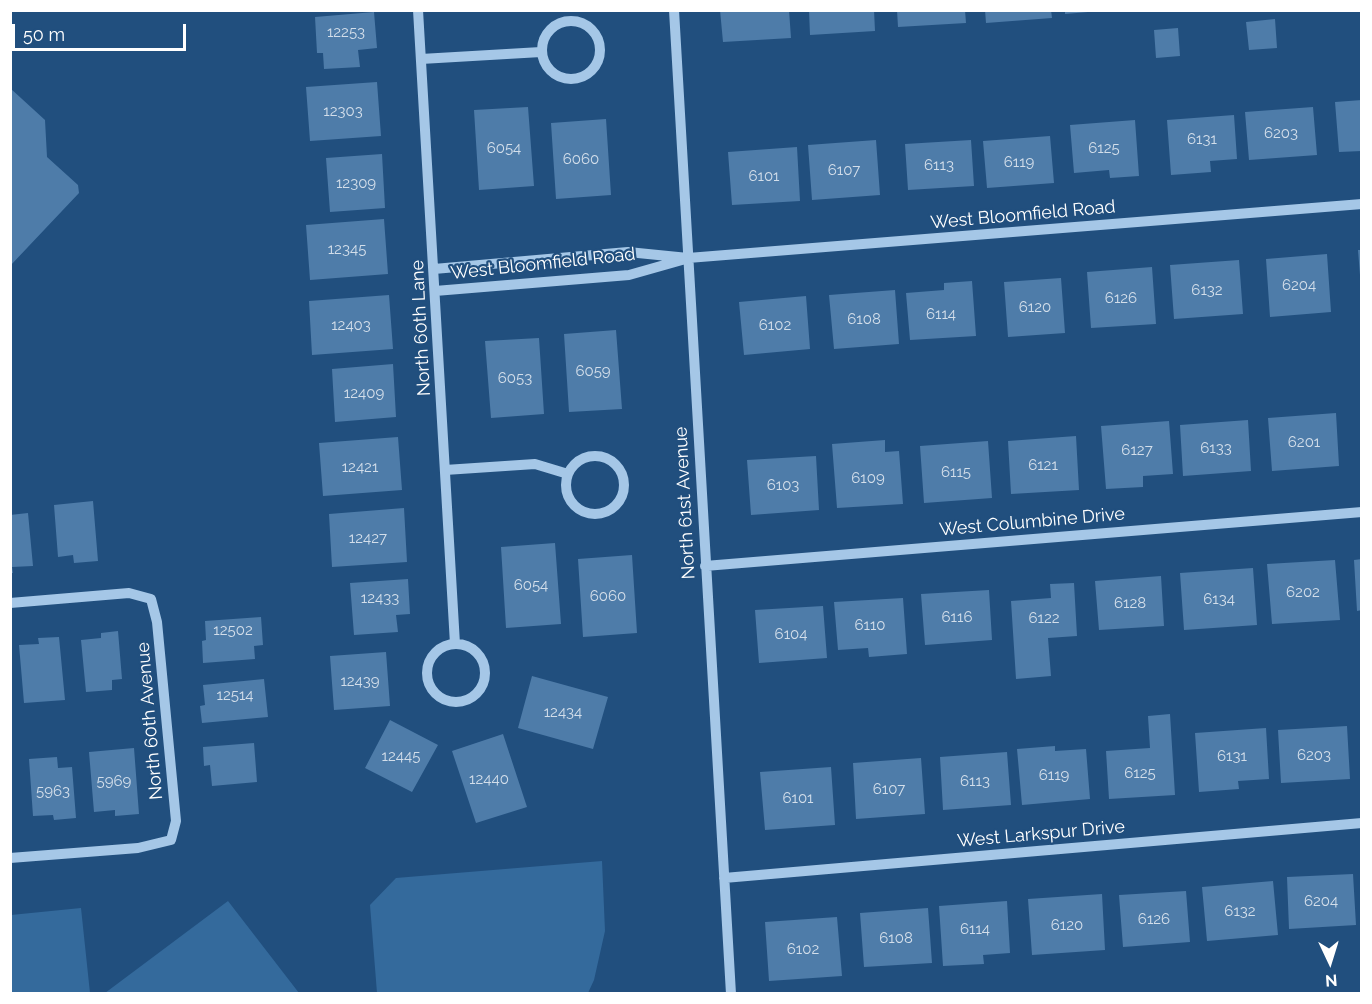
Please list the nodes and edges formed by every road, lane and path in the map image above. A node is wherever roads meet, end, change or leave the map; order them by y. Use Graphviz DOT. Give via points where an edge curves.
graph roads {
  1 [pos="418,10"];
  2 [pos="674,10"];
  3 [pos="541,52"];
  4 [pos="421,58"];
  5 [pos="1362,204"];
  6 [pos="688,258"];
  7 [pos="434,269"];
  8 [pos="435,291"];
  9 [pos="445,470"];
  10 [pos="568,474"];
  11 [pos="1362,512"];
  12 [pos="705,566"];
  13 [pos="10,603"];
  14 [pos="455,644"];
  15 [pos="1362,823"];
  16 [pos="10,858"];
  17 [pos="724,878"];
  18 [pos="730,993"];
  1 -- 4 [label="street, North 60th Lane"];
  2 -- 6 [label="street, North 61st Avenue"];
  3 -- 3 [label="street" via="548,69 572,79 589,73 600,49 592,30 574,21 564,22 547,33"];
  3 -- 4 [label="street"];
  4 -- 7 [label="street, North 60th Lane"];
  5 -- 6 [label="street, West Bloomfield Road"];
  6 -- 7 [label="street, West Bloomfield Road" via="628,252"];
  6 -- 8 [label="street, West Bloomfield Road" via="628,275"];
  6 -- 12 [label="street, North 61st Avenue"];
  7 -- 8 [label="street, North 60th Lane"];
  8 -- 9 [label="street, North 60th Lane"];
  9 -- 10 [label="street" via="535,464"];
  9 -- 14 [label="street, North 60th Lane"];
  10 -- 10 [label="street" via="570,500 584,512 593,514 610,509 622,495 623,476 610,460 601,456 581,459"];
  11 -- 12 [label="street, West Columbine Drive"];
  12 -- 17 [label="street, North 61st Avenue"];
  13 -- 16 [label="street, North 60th Avenue" via="129,593 152,599 176,821 171,840 138,848"];
  14 -- 14 [label="street" via="436,652 427,670 438,696 457,702 481,690 485,672 479,656 464,645"];
  15 -- 17 [label="street, West Larkspur Drive"];
  17 -- 18 [label="street, North 61st Avenue"];
}
